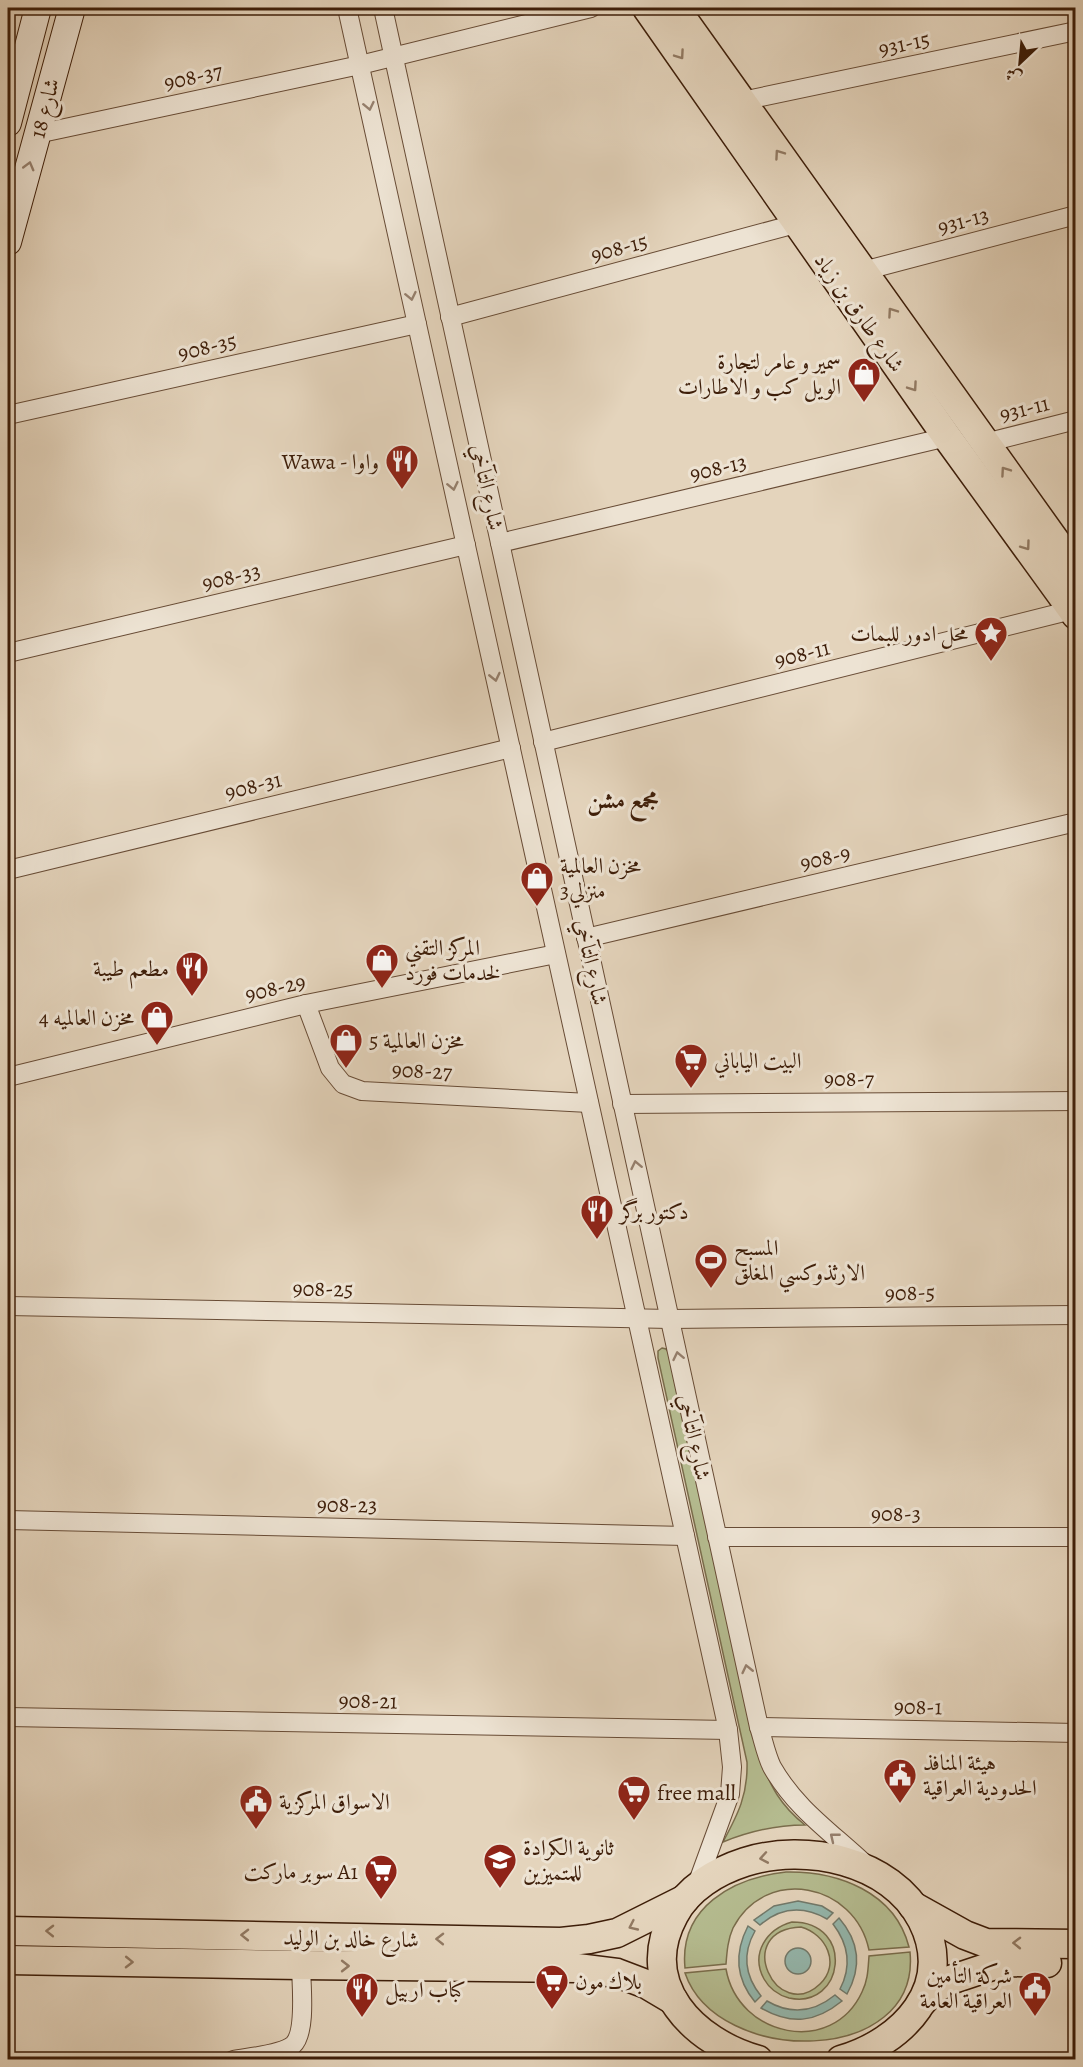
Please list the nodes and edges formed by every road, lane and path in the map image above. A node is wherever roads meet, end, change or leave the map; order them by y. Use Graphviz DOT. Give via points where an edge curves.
graph roads {
  1 [pos="38,8"];
  2 [pos="72,8"];
  3 [pos="347,8"];
  4 [pos="383,8"];
  5 [pos="591,8"];
  6 [pos="647,8"];
  7 [pos="675,8"];
  8 [pos="1076,31"];
  9 [pos="394,57"];
  10 [pos="360,65"];
  11 [pos="741,101"];
  12 [pos="8,123"];
  13 [pos="37,134"];
  14 [pos="1076,215"];
  15 [pos="799,224"];
  16 [pos="8,242"];
  17 [pos="863,271"];
  18 [pos="450,317"];
  19 [pos="417,324"];
  20 [pos="8,415"];
  21 [pos="1076,420"];
  22 [pos="948,437"];
  23 [pos="985,443"];
  24 [pos="500,543"];
  25 [pos="466,545"];
  26 [pos="1076,570"];
  27 [pos="1074,613"];
  28 [pos="522,642"];
  29 [pos="489,650"];
  30 [pos="8,653"];
  31 [pos="543,742"];
  32 [pos="511,748"];
  33 [pos="1076,822"];
  34 [pos="8,870"];
  35 [pos="586,938"];
  36 [pos="556,954"];
  37 [pos="306,1004"];
  38 [pos="8,1077"];
  39 [pos="1076,1101"];
  40 [pos="589,1103"];
  41 [pos="622,1104"];
  42 [pos="8,1306"];
  43 [pos="1076,1315"];
  44 [pos="637,1318"];
  45 [pos="670,1319"];
  46 [pos="8,1520"];
  47 [pos="685,1536"];
  48 [pos="717,1537"];
  49 [pos="1076,1537"];
  50 [pos="8,1717"];
  51 [pos="759,1726"];
  52 [pos="728,1730"];
  53 [pos="1076,1733"];
  54 [pos="877,1876"];
  55 [pos="690,1894"];
  56 [pos="912,1906"];
  57 [pos="8,1930"];
  58 [pos="1076,1944"];
  59 [pos="8,1959"];
  60 [pos="1076,1964"];
  61 [pos="301,1965"];
  62 [pos="673,2000"];
  63 [pos="922,2002"];
  64 [pos="898,2031"];
  65 [pos="729,2055"];
  66 [pos="233,2060"];
  67 [pos="758,2060"];
  68 [pos="841,2060"];
  69 [pos="880,2060"];
  1 -- 12 [label="street, شارع 18"];
  2 -- 13 [label="street, شارع 18"];
  3 -- 10 [label="street, شارع التآخي"];
  4 -- 9 [label="street, شارع التآخي"];
  5 -- 9 [label="street, 908-37"];
  6 -- 15 [label="main road, شارع طارق بن زياد, one-way"];
  7 -- 11 [label="main road, شارع طارق بن زياد"];
  8 -- 11 [label="street, 931-15"];
  9 -- 10 [label="street, 908-37"];
  9 -- 18 [label="street, شارع التآخي"];
  10 -- 13 [label="street, 908-37"];
  10 -- 19 [label="street, شارع التآخي, one-way"];
  17 -- 11 [label="main road, شارع طارق بن زياد, one-way"];
  16 -- 13 [label="street, شارع 18, one-way"];
  14 -- 17 [label="street, 931-13"];
  15 -- 18 [label="street, 908-15"];
  15 -- 22 [label="main road, شارع طارق بن زياد, one-way"];
  23 -- 17 [label="main road, شارع طارق بن زياد, one-way"];
  18 -- 24 [label="street, شارع التآخي"];
  19 -- 20 [label="street, 908-35"];
  19 -- 25 [label="street, شارع التآخي, one-way"];
  21 -- 23 [label="street, 931-11"];
  22 -- 24 [label="street, 908-13"];
  22 -- 27 [label="main road, شارع طارق بن زياد, one-way"];
  26 -- 23 [label="main road, شارع طارق بن زياد, one-way"];
  24 -- 28 [label="street, شارع التآخي"];
  25 -- 29 [label="street, شارع التآخي"];
  25 -- 30 [label="street, 908-33"];
  27 -- 31 [label="street, 908-11"];
  28 -- 29 [label="street"];
  28 -- 31 [label="street, شارع التآخي"];
  29 -- 32 [label="street, شارع التآخي, one-way"];
  31 -- 35 [label="street, شارع التآخي"];
  32 -- 34 [label="street, 908-31"];
  32 -- 36 [label="street, شارع التآخي"];
  33 -- 35 [label="street, 908-9"];
  35 -- 41 [label="street, شارع التآخي"];
  36 -- 37 [label="street, 908-29"];
  36 -- 40 [label="street, شارع التآخي"];
  37 -- 38 [label="street, 908-29"];
  37 -- 40 [label="street, 908-27" via="330,1068 343,1084 362,1091"];
  39 -- 41 [label="street, 908-7"];
  40 -- 44 [label="street, شارع التآخي"];
  45 -- 41 [label="street, شارع التآخي, one-way"];
  42 -- 44 [label="street, 908-25"];
  43 -- 45 [label="street, 908-5"];
  44 -- 45 [label="street, 908-5"];
  44 -- 47 [label="street, شارع التآخي"];
  48 -- 45 [label="street, شارع التآخي, one-way"];
  46 -- 47 [label="street, 908-23"];
  47 -- 52 [label="street, شارع التآخي"];
  48 -- 49 [label="street, 908-3"];
  51 -- 48 [label="street, شارع التآخي, one-way"];
  50 -- 52 [label="street, 908-21"];
  51 -- 53 [label="street, 908-1"];
  54 -- 51 [label="street, شارع التآخي, one-way" via="811,1818 789,1792 771,1765"];
  52 -- 55 [label="street, شارع التآخي" via="730,1794"];
  54 -- 55 [label="main road, شارع خالد بن الوليد, one-way" via="832,1859 784,1855 736,1865 708,1879"];
  54 -- 56 [label="main road, شارع خالد بن الوليد"];
  55 -- 57 [label="main road, شارع خالد بن الوليد, one-way" via="617,1933 561,1942"];
  55 -- 62 [label="main road" via="669,1925 662,1956"];
  58 -- 56 [label="main road, one-way" via="986,1943"];
  56 -- 63 [label="main road" via="931,1948 930,1979"];
  59 -- 61 [label="main road, شارع خالد بن الوليد, one-way"];
  60 -- 63 [label="main road" via="1014,1962 992,1966 950,1980"];
  61 -- 62 [label="main road, شارع خالد بن الوليد, one-way" via="577,1968 617,1973"];
  61 -- 66 [label="street" via="302,2030 293,2045"];
  62 -- 65 [label="main road" via="692,2025"];
  63 -- 64 [label="main road"];
  64 -- 68 [label="main road" via="873,2048"];
  64 -- 69 [label="street"];
  65 -- 67 [label="main road"];
}
